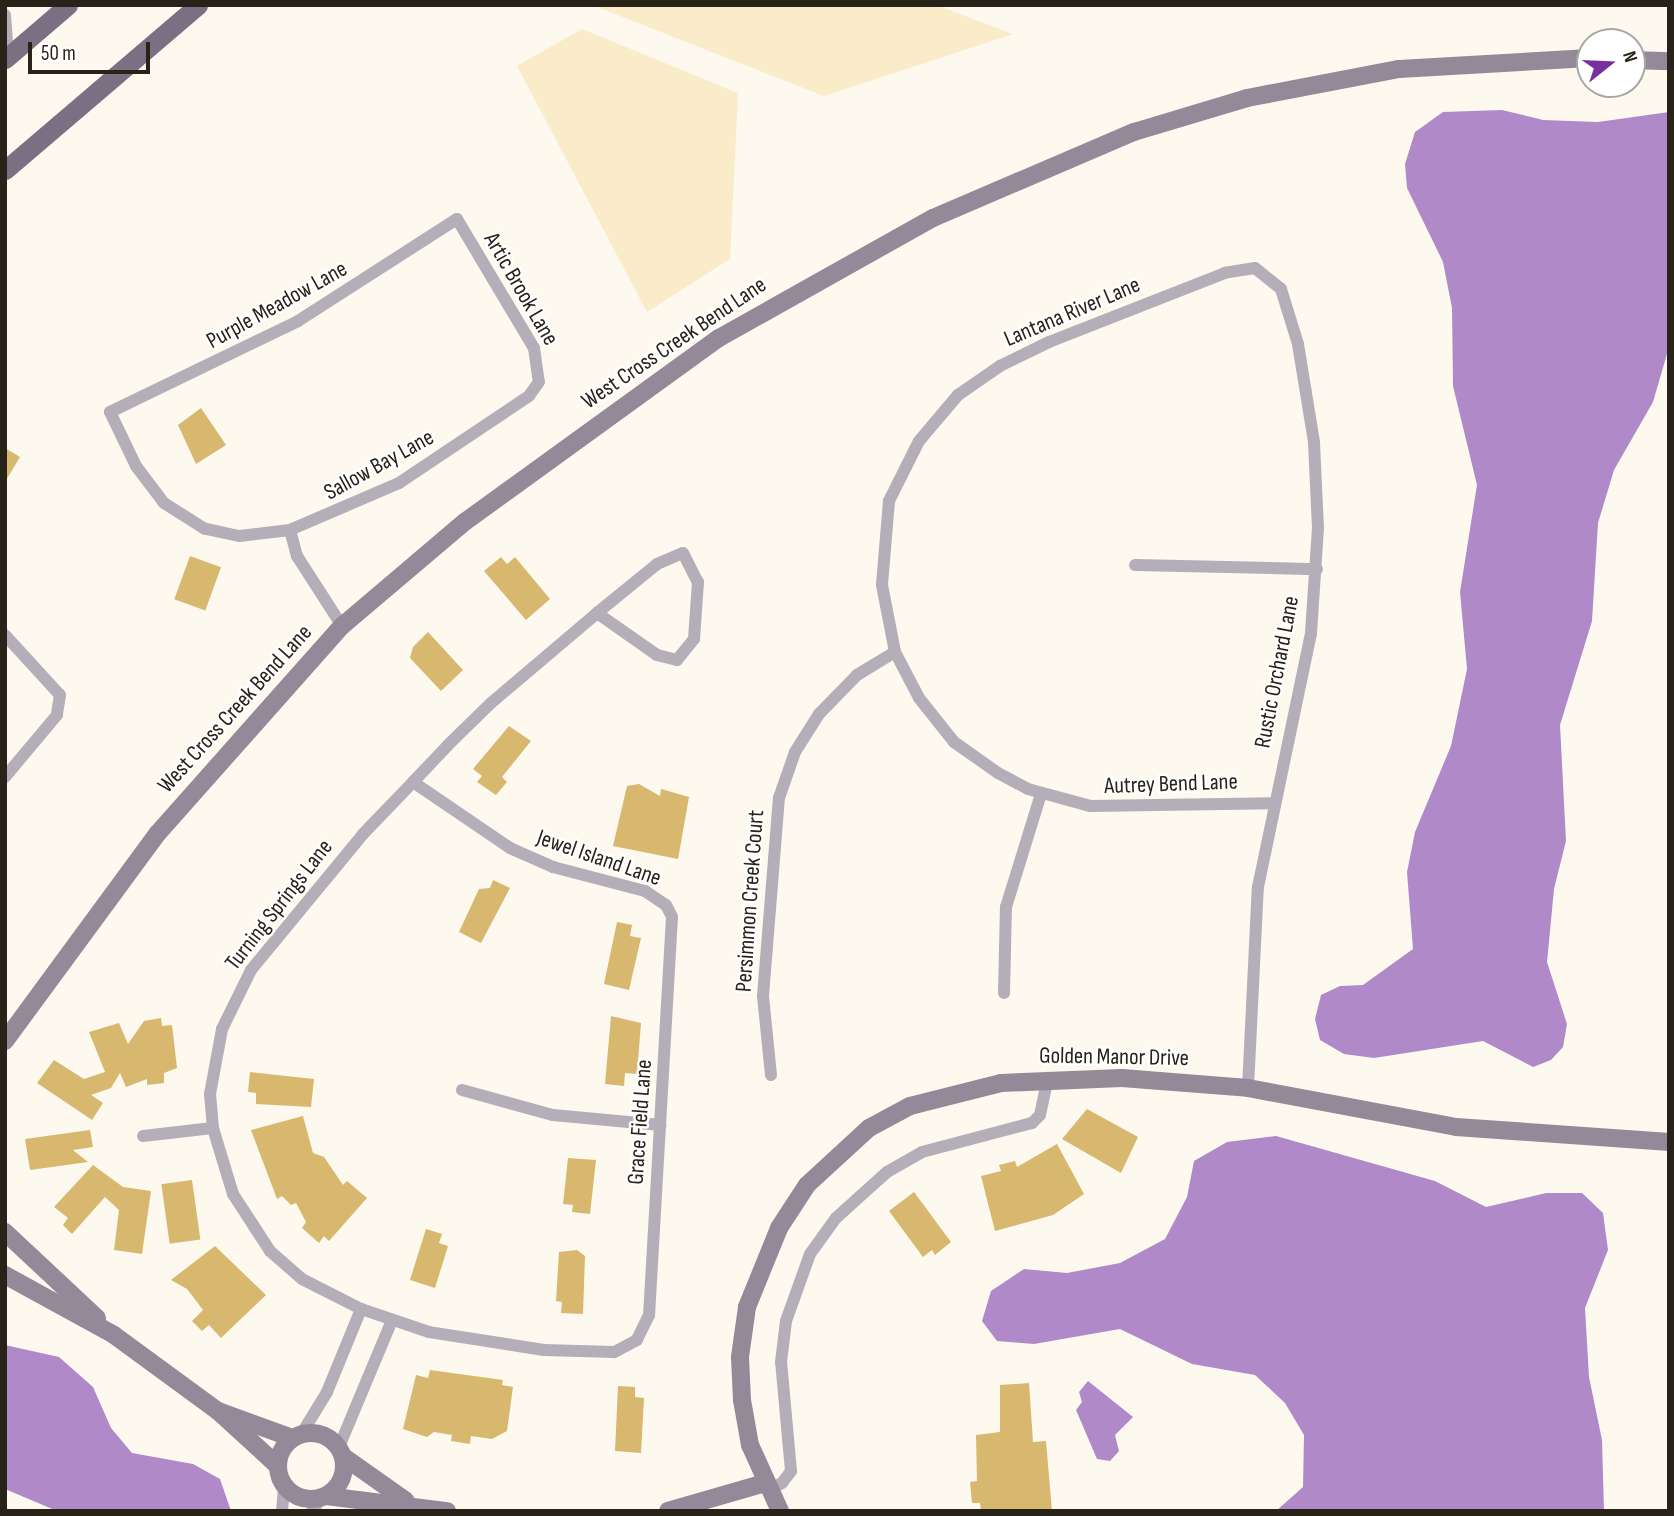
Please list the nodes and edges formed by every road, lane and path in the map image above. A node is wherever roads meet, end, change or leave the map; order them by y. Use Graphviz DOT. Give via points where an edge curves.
graph roads {
  1 [pos="68,5"];
  2 [pos="198,5"];
  3 [pos="5,15"];
  4 [pos="7,58"];
  5 [pos="1576,58"];
  6 [pos="1646,60"];
  7 [pos="1669,61"];
  8 [pos="5,170"];
  9 [pos="457,219"];
  10 [pos="1266,273"];
  11 [pos="539,382"];
  12 [pos="110,412"];
  13 [pos="919,441"];
  14 [pos="290,530"];
  15 [pos="1135,565"];
  16 [pos="1317,569"];
  17 [pos="597,612"];
  18 [pos="342,626"];
  19 [pos="5,635"];
  20 [pos="895,652"];
  21 [pos="5,777"];
  22 [pos="413,782"];
  23 [pos="1041,794"];
  24 [pos="1272,803"];
  25 [pos="666,905"];
  26 [pos="1004,993"];
  27 [pos="7,1033"];
  28 [pos="771,1075"];
  29 [pos="1048,1078"];
  30 [pos="1248,1088"];
  31 [pos="462,1090"];
  32 [pos="661,1125"];
  33 [pos="213,1128"];
  34 [pos="143,1136"];
  35 [pos="1669,1142"];
  36 [pos="5,1233"];
  37 [pos="5,1275"];
  38 [pos="361,1309"];
  39 [pos="392,1320"];
  40 [pos="114,1335"];
  41 [pos="638,1340"];
  42 [pos="218,1411"];
  43 [pos="297,1435"];
  44 [pos="341,1452"];
  45 [pos="277,1465"];
  46 [pos="765,1483"];
  47 [pos="284,1486"];
  48 [pos="320,1501"];
  49 [pos="411,1504"];
  50 [pos="282,1511"];
  51 [pos="447,1511"];
  52 [pos="668,1511"];
  53 [pos="780,1511"];
  1 -- 4 [label="main road"];
  2 -- 8 [label="main road"];
  3 -- 4 [label="street"];
  5 -- 18 [label="street, West Cross Creek Bend Lane" via="1483,60 1320,82 1134,132 1040,169 825,274 719,338 466,521"];
  6 -- 7 [label="street"];
  9 -- 11 [label="street, Artic Brook Lane" via="534,348"];
  9 -- 12 [label="street, Purple Meadow Lane" via="298,321"];
  10 -- 13 [label="street, Lantana River Lane" via="1255,268 1225,273 1000,366 958,395"];
  10 -- 16 [label="street, Rustic Orchard Lane" via="1281,289 1307,392 1317,481"];
  11 -- 14 [label="street, Sallow Bay Lane" via="515,407 399,483"];
  12 -- 14 [label="street, Sallow Bay Lane" via="136,466 164,503 205,529 239,536"];
  13 -- 20 [label="street, Autrey Bend Lane" via="889,501 884,529 882,585"];
  14 -- 18 [label="street" via="297,556"];
  15 -- 16 [label="street"];
  16 -- 24 [label="street, Rustic Orchard Lane" via="1311,633"];
  17 -- 17 [label="street, Turning Springs Lane" via="657,655 677,660 694,639 698,582 683,553 657,564"];
  17 -- 22 [label="street, Turning Springs Lane" via="491,703"];
  18 -- 27 [label="street, West Cross Creek Bend Lane" via="158,833"];
  19 -- 21 [label="street" via="60,695 57,715"];
  20 -- 23 [label="street, Autrey Bend Lane" via="919,698 954,742 998,773"];
  20 -- 28 [label="street, Persimmon Creek Court" via="856,675 819,714 794,752 779,798 763,996"];
  22 -- 25 [label="street, Jewel Island Lane" via="510,848 553,867 645,891"];
  22 -- 33 [label="street, Turning Springs Lane" via="306,900 245,980 213,1062"];
  23 -- 24 [label="street, Autrey Bend Lane" via="1119,809"];
  23 -- 26 [label="street" via="1006,907"];
  24 -- 30 [label="street, Rustic Orchard Lane" via="1258,887"];
  25 -- 32 [label="street, Grace Field Lane" via="674,929"];
  29 -- 30 [label="street, Golden Manor Drive"];
  29 -- 46 [label="street" via="1040,1115 1032,1123 922,1152 887,1172 844,1209 817,1245 786,1321 781,1362 793,1454 791,1471 771,1489"];
  29 -- 46 [label="street, Golden Manor Drive" via="953,1092 910,1106 869,1128 807,1185 760,1266 743,1332 742,1400"];
  30 -- 35 [label="street, Golden Manor Drive" via="1456,1127"];
  31 -- 32 [label="street" via="553,1115"];
  32 -- 41 [label="street, Grace Field Lane" via="649,1315"];
  33 -- 34 [label="street"];
  33 -- 38 [label="street, Turning Springs Lane" via="233,1194 270,1251 302,1279"];
  36 -- 40 [label="street"];
  37 -- 40 [label="street"];
  38 -- 39 [label="street, Turning Springs Lane"];
  38 -- 43 [label="street" via="327,1392"];
  39 -- 41 [label="street, Turning Springs Lane" via="484,1343 590,1354 614,1352"];
  39 -- 44 [label="street"];
  40 -- 42 [label="street"];
  42 -- 43 [label="street"];
  42 -- 45 [label="street"];
  43 -- 44 [label="street" via="323,1434"];
  43 -- 45 [label="street"];
  44 -- 48 [label="street" via="342,1479"];
  44 -- 49 [label="street"];
  45 -- 47 [label="street"];
  46 -- 52 [label="street"];
  46 -- 53 [label="street, Golden Manor Drive"];
  47 -- 48 [label="street" via="303,1499"];
  47 -- 50 [label="street"];
  48 -- 49 [label="street"];
  49 -- 51 [label="street"];
}
